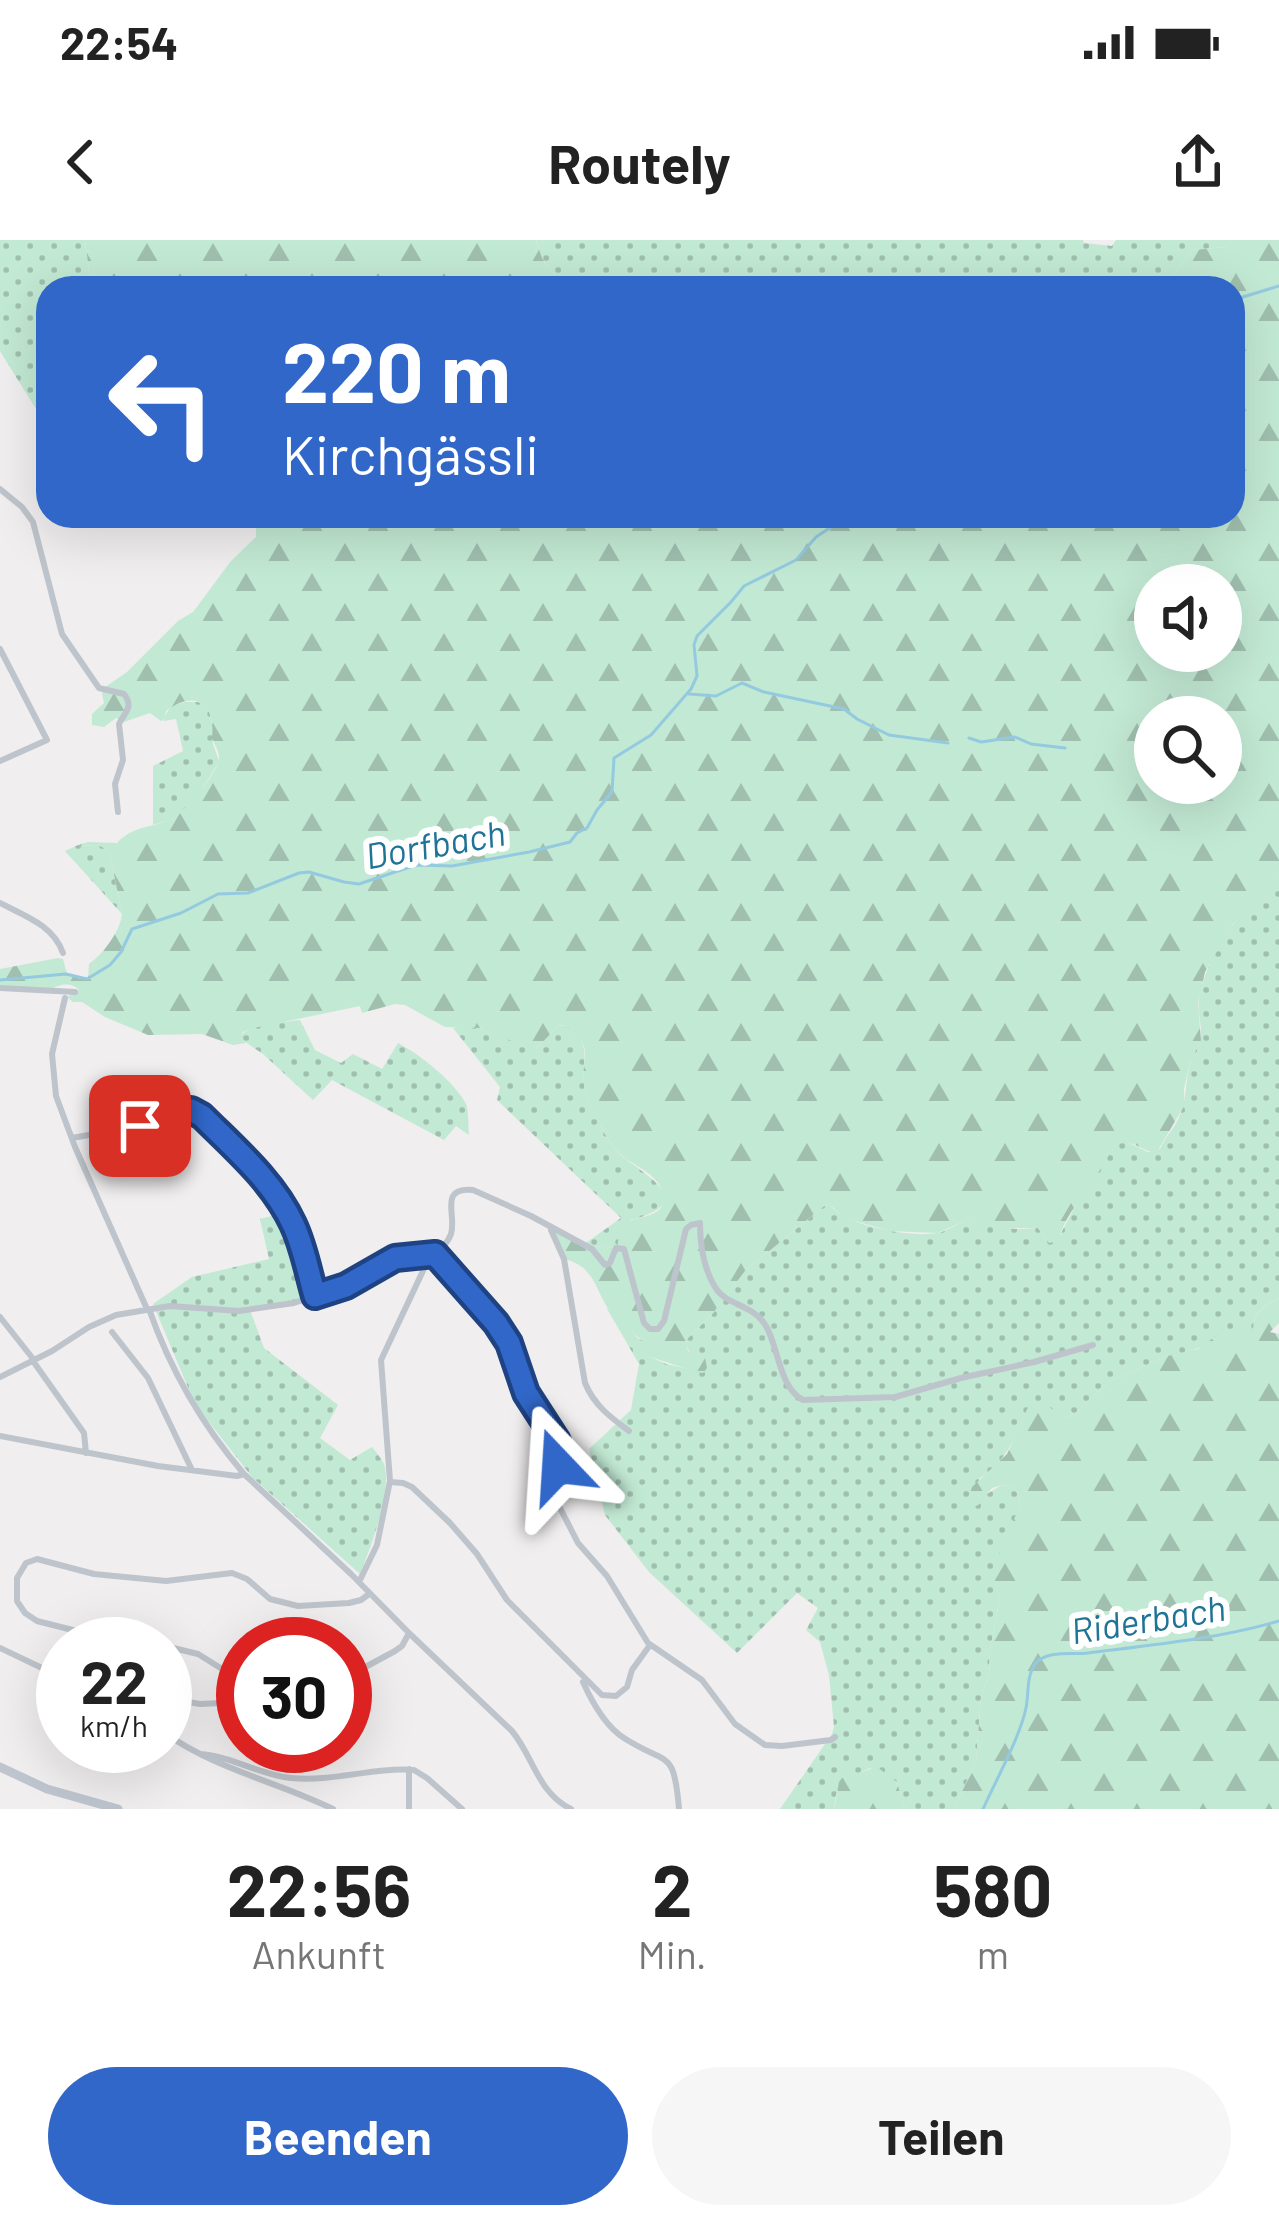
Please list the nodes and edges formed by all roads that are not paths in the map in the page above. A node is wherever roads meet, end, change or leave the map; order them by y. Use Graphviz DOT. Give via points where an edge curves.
graph roads {
  1 [pos="0,489"];
  2 [pos="0,649"];
  3 [pos="0,761"];
  4 [pos="118,812"];
  5 [pos="0,903"];
  6 [pos="63,953"];
  7 [pos="0,988"];
  8 [pos="75,992"];
  9 [pos="64,998"];
  10 [pos="72,1138"];
  11 [pos="550,1226"];
  12 [pos="433,1255"];
  13 [pos="315,1296"];
  14 [pos="148,1309"];
  15 [pos="0,1318"];
  16 [pos="112,1332"];
  17 [pos="1093,1345"];
  18 [pos="34,1360"];
  19 [pos="0,1377"];
  20 [pos="629,1431"];
  21 [pos="0,1436"];
  22 [pos="86,1453"];
  23 [pos="192,1470"];
  24 [pos="244,1474"];
  25 [pos="390,1482"];
  26 [pos="359,1582"];
  27 [pos="369,1594"];
  28 [pos="36,1619"];
  29 [pos="409,1633"];
  30 [pos="650,1645"];
  31 [pos="0,1648"];
  32 [pos="372,1664"];
  33 [pos="36,1665"];
  34 [pos="583,1679"];
  35 [pos="835,1736"];
  36 [pos="192,1749"];
  37 [pos="200,1754"];
  38 [pos="0,1767"];
  39 [pos="409,1769"];
  40 [pos="118,1809"];
  41 [pos="333,1809"];
  42 [pos="409,1809"];
  43 [pos="462,1809"];
  44 [pos="571,1809"];
  45 [pos="680,1809"];
  1 -- 4 [label="street" via="33,522 67,643 99,688 129,702 119,724"];
  2 -- 3 [label="street" via="47,740"];
  5 -- 6 [label="street" via="46,928"];
  7 -- 8 [label="street"];
  9 -- 10 [label="street" via="51,1062"];
  10 -- 13 [label="street" via="196,1112 280,1199"];
  10 -- 14 [label="street"];
  11 -- 12 [label="street" via="464,1189 451,1199 452,1231"];
  11 -- 17 [label="street" via="605,1265 624,1249 644,1323 658,1329 686,1229 700,1223 716,1288 758,1315 802,1400 895,1397"];
  11 -- 20 [label="street" via="566,1266 585,1383"];
  12 -- 13 [label="street" via="395,1258"];
  12 -- 25 [label="street" via="381,1360"];
  12 -- 30 [label="street" via="509,1343 526,1393 557,1441 559,1506"];
  13 -- 14 [label="street" via="239,1311"];
  14 -- 18 [label="street" via="100,1321"];
  14 -- 24 [label="street" via="186,1389"];
  15 -- 18 [label="street"];
  16 -- 23 [label="street" via="148,1378"];
  18 -- 19 [label="street"];
  18 -- 22 [label="street" via="84,1433"];
  21 -- 22 [label="street"];
  22 -- 23 [label="street"];
  23 -- 24 [label="street"];
  24 -- 26 [label="street"];
  25 -- 26 [label="street" via="377,1545"];
  25 -- 34 [label="street" via="412,1487 450,1523 509,1603"];
  26 -- 27 [label="street"];
  27 -- 28 [label="street" via="291,1606 232,1573 166,1581 35,1560 15,1585 17,1601"];
  27 -- 29 [label="street"];
  29 -- 32 [label="street"];
  29 -- 44 [label="street" via="517,1736 545,1789"];
  30 -- 34 [label="street" via="616,1696"];
  30 -- 35 [label="street" via="702,1680 742,1730 768,1746"];
  31 -- 33 [label="street"];
  34 -- 45 [label="street" via="612,1728 671,1766"];
  36 -- 37 [label="street"];
  37 -- 39 [label="street" via="298,1779"];
  37 -- 41 [label="street"];
  38 -- 40 [label="main road"];
  39 -- 42 [label="street"];
  39 -- 43 [label="street"];
}
